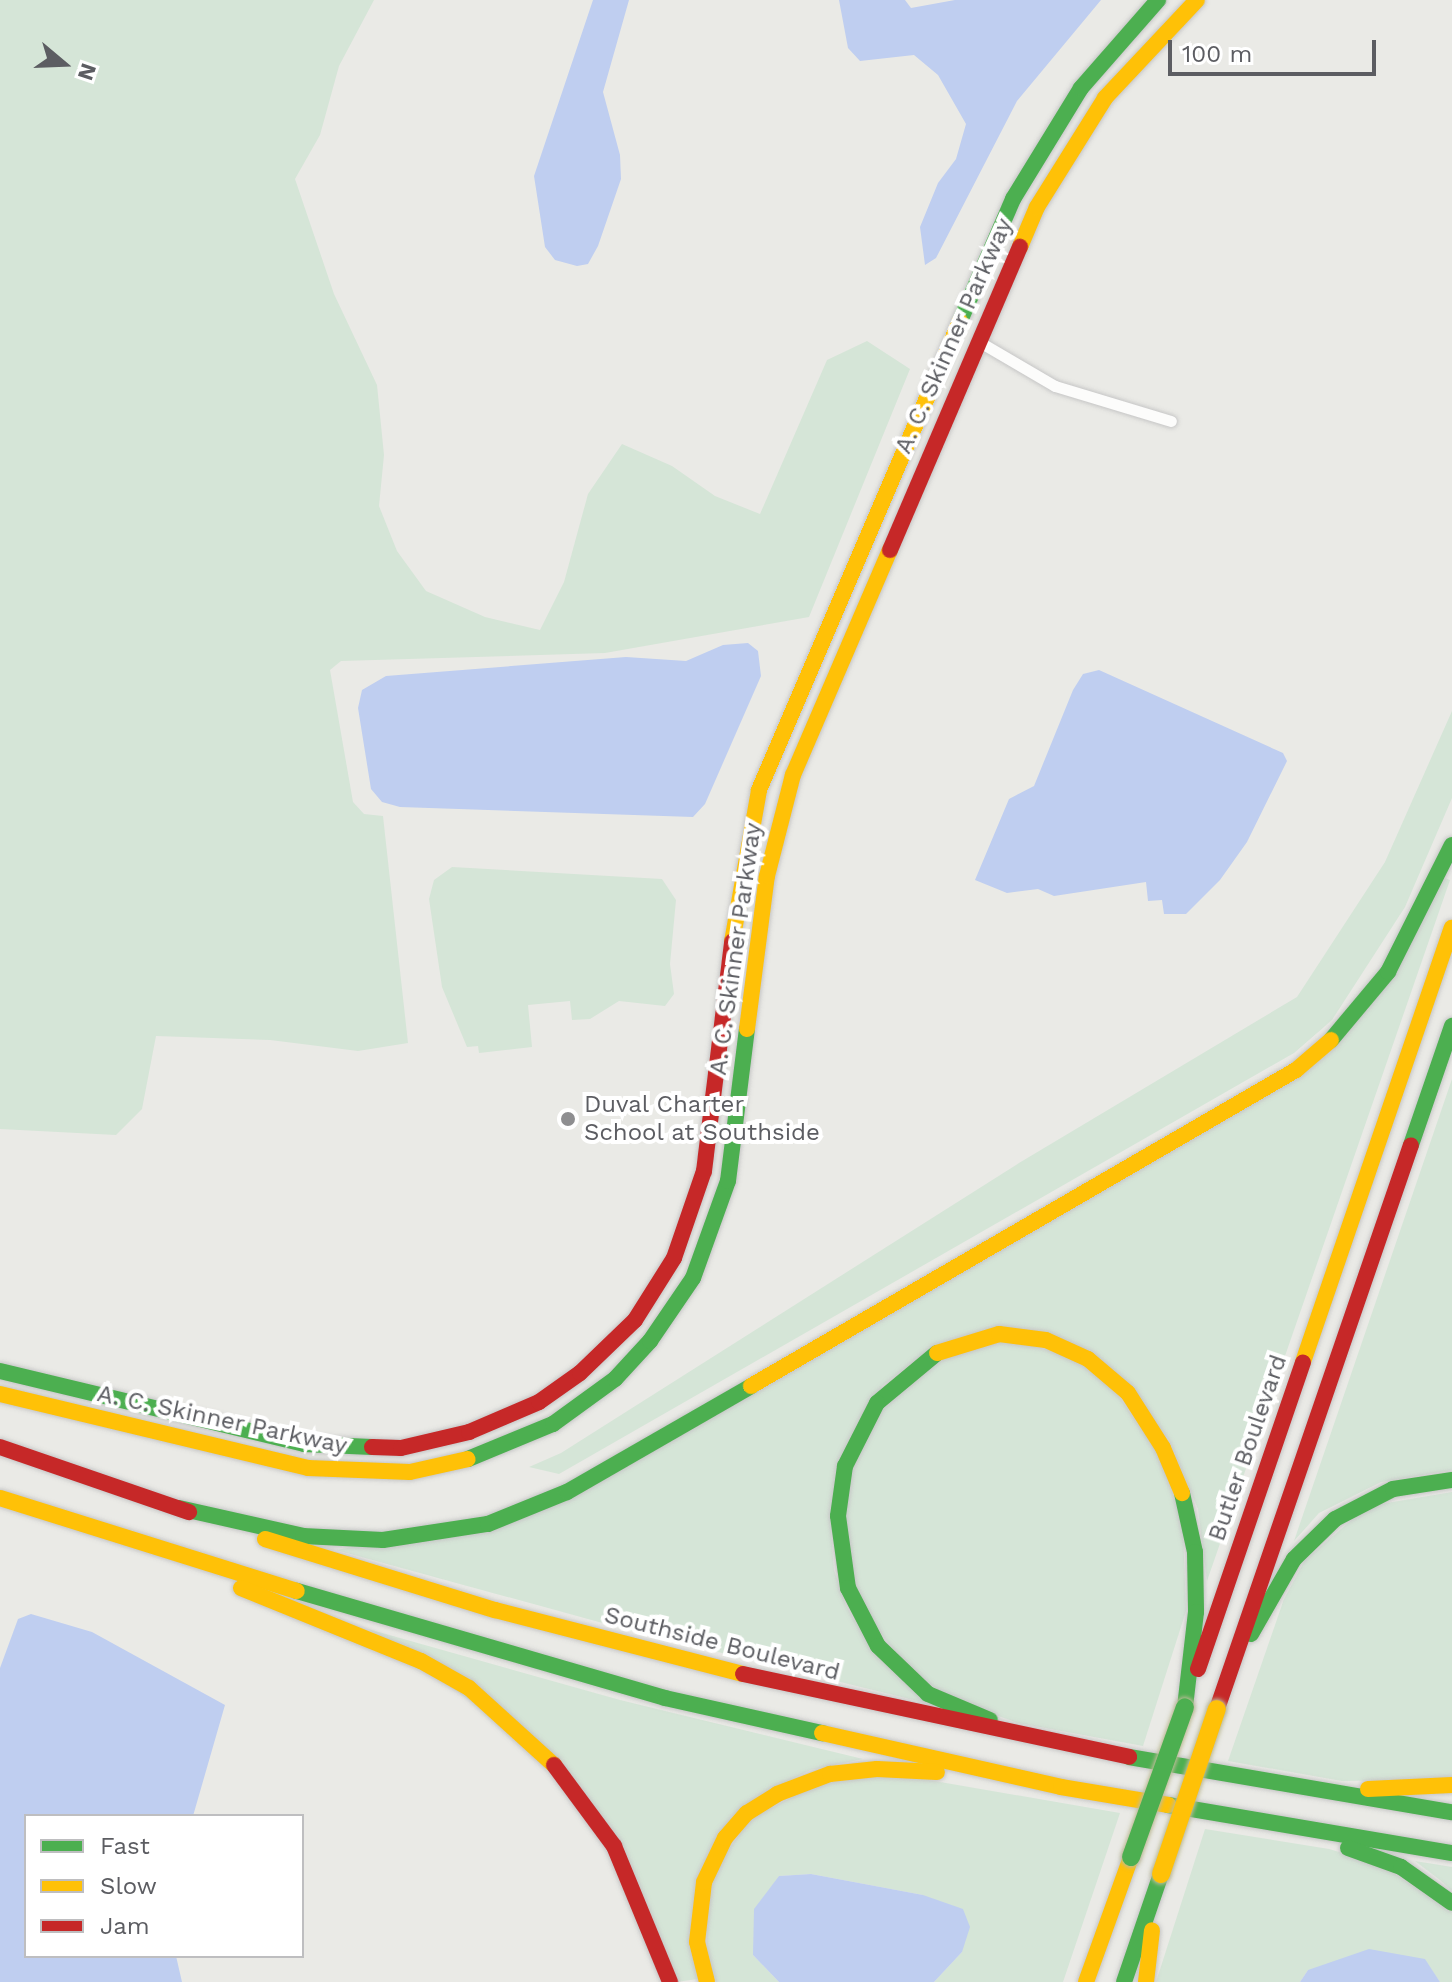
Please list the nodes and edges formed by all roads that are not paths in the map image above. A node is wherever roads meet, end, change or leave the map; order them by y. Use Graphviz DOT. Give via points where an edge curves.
graph roads {
  1 [pos="1158,0"];
  2 [pos="1197,0"];
  3 [pos="978,341"];
  4 [pos="1171,421"];
  5 [pos="1452,845"];
  6 [pos="1452,928"];
  7 [pos="1452,1026"];
  8 [pos="0,1371"];
  9 [pos="0,1394"];
  10 [pos="0,1447"];
  11 [pos="401,1448"];
  12 [pos="403,1473"];
  13 [pos="1452,1480"];
  14 [pos="0,1498"];
  15 [pos="179,1508"];
  16 [pos="103,1533"];
  17 [pos="1236,1657"];
  18 [pos="1185,1707"];
  19 [pos="1069,1747"];
  20 [pos="1270,1784"];
  21 [pos="1452,1785"];
  22 [pos="1061,1787"];
  23 [pos="1452,1812"];
  24 [pos="1260,1823"];
  25 [pos="1452,1853"];
  26 [pos="1161,1874"];
  27 [pos="1452,1903"];
  28 [pos="1102,1938"];
  29 [pos="670,1982"];
  30 [pos="707,1982"];
  31 [pos="1073,1982"];
  32 [pos="1086,1982"];
  33 [pos="1124,1982"];
  34 [pos="1146,1982"];
  1 -- 11 [label="main road, A. C. Skinner Parkway" via="1081,88 1013,199 759,790 742,864 708,1145 698,1195 674,1258 635,1320 559,1389 491,1424"];
  2 -- 3 [label="main road, A. C. Skinner Parkway" via="1139,57 1075,140 1037,207"];
  3 -- 4 [label="street" via="1055,386"];
  3 -- 12 [label="main road, A. C. Skinner Parkway" via="784,799 767,876 728,1181 693,1278 633,1361 575,1410 507,1447 460,1463"];
  5 -- 15 [label="main road" via="1388,972 1338,1034 1296,1070 567,1492 488,1524 383,1540 303,1536"];
  6 -- 18 [label="main road, Butler Boulevard"];
  7 -- 17 [label="main road"];
  8 -- 11 [label="main road, A. C. Skinner Parkway" via="304,1444"];
  9 -- 12 [label="main road, A. C. Skinner Parkway" via="285,1463 359,1474"];
  10 -- 15 [label="main road, Southside Boulevard"];
  11 -- 12 [label="main road"];
  13 -- 17 [label="main road" via="1393,1489 1335,1519 1294,1559"];
  14 -- 16 [label="main road"];
  15 -- 19 [label="main road, Southside Boulevard" via="346,1565 556,1627 818,1693"];
  16 -- 22 [label="main road" via="616,1685"];
  16 -- 29 [label="main road" via="421,1661 490,1704 546,1753 597,1818 636,1893"];
  17 -- 26 [label="main road, bridge"];
  18 -- 19 [label="main road" via="1196,1612 1195,1552 1175,1471 1142,1412 1088,1359 1046,1340 999,1334 951,1345 893,1385 854,1441 838,1516 848,1588 878,1646 928,1694"];
  18 -- 28 [label="main road, Butler Boulevard, bridge"];
  19 -- 20 [label="main road, Southside Boulevard"];
  20 -- 21 [label="main road" via="1375,1789"];
  20 -- 23 [label="main road, Southside Boulevard"];
  22 -- 24 [label="main road"];
  22 -- 30 [label="main road" via="877,1769 830,1774 777,1794 735,1826 706,1874 697,1929"];
  24 -- 25 [label="main road"];
  24 -- 27 [label="main road" via="1401,1867"];
  26 -- 33 [label="main road"];
  26 -- 34 [label="main road"];
  28 -- 31 [label="main road"];
  28 -- 32 [label="main road, Butler Boulevard"];
}
